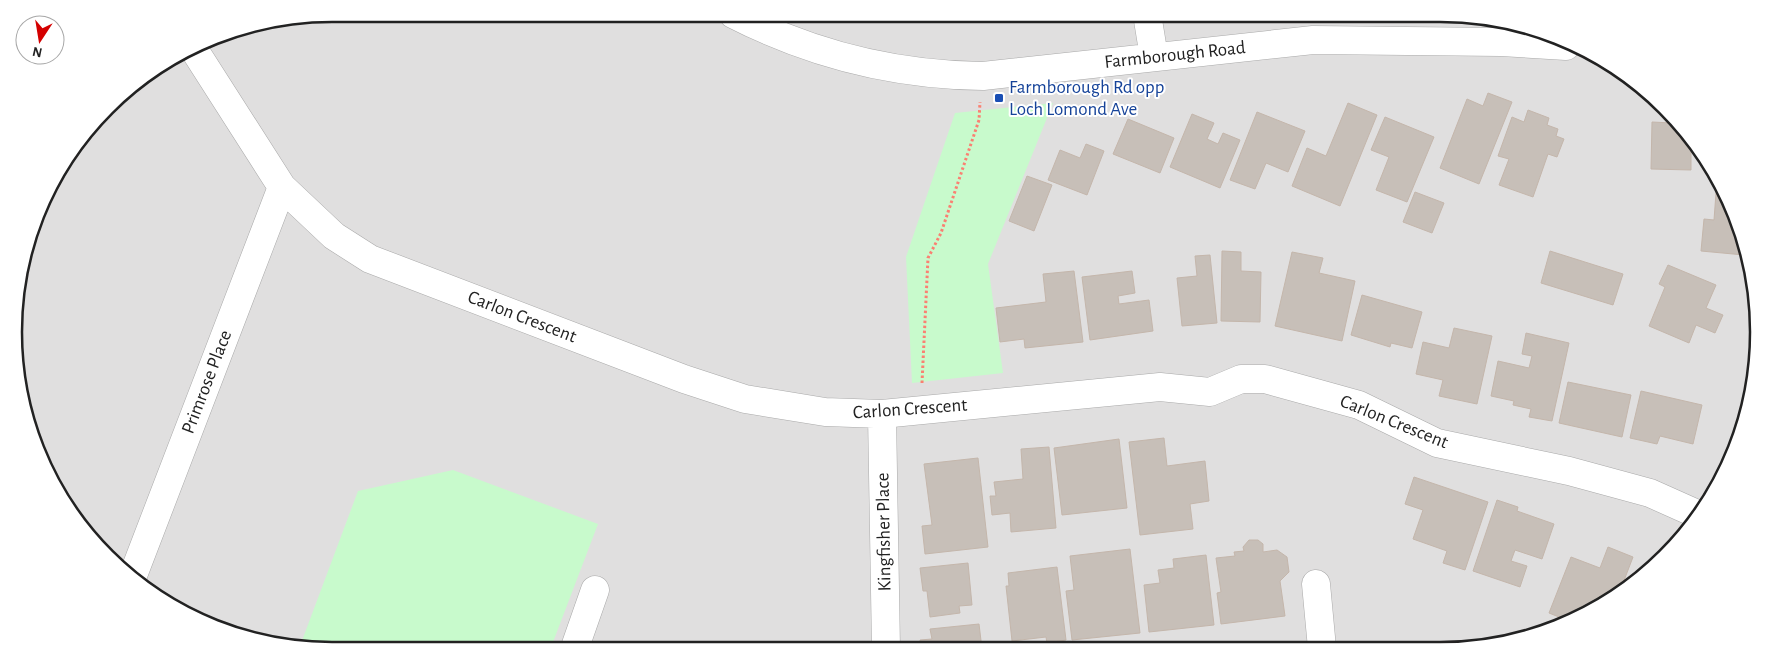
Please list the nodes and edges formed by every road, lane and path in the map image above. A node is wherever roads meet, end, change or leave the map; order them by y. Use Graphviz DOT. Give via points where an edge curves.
graph roads {
  1 [pos="752,22"];
  2 [pos="1148,22"];
  3 [pos="1556,45"];
  4 [pos="197,53"];
  5 [pos="1154,57"];
  6 [pos="982,76"];
  7 [pos="282,187"];
  8 [pos="924,410"];
  9 [pos="882,414"];
  10 [pos="1692,512"];
  11 [pos="135,571"];
  12 [pos="1316,584"];
  13 [pos="595,590"];
  14 [pos="577,642"];
  15 [pos="886,642"];
  16 [pos="1321,642"];
  1 -- 6 [label="street, Farmborough Road" via="809,48 836,56 918,72"];
  2 -- 5 [label="street"];
  3 -- 5 [label="street, Farmborough Road" via="1313,40"];
  4 -- 7 [label="street, Carlon Crescent"];
  5 -- 6 [label="street, Farmborough Road"];
  6 -- 8 [label="path" via="979,120 941,233 928,258 921,372"];
  7 -- 9 [label="street, Carlon Crescent" via="334,236 370,259 684,379 745,399 784,406 825,412"];
  7 -- 11 [label="street, Primrose Place"];
  8 -- 9 [label="street, Carlon Crescent"];
  8 -- 10 [label="street, Carlon Crescent" via="1160,387 1210,392 1241,379 1265,379 1359,404 1437,443 1569,471 1650,494"];
  9 -- 15 [label="street, Kingfisher Place"];
  12 -- 16 [label="street"];
  13 -- 14 [label="street"];
}
